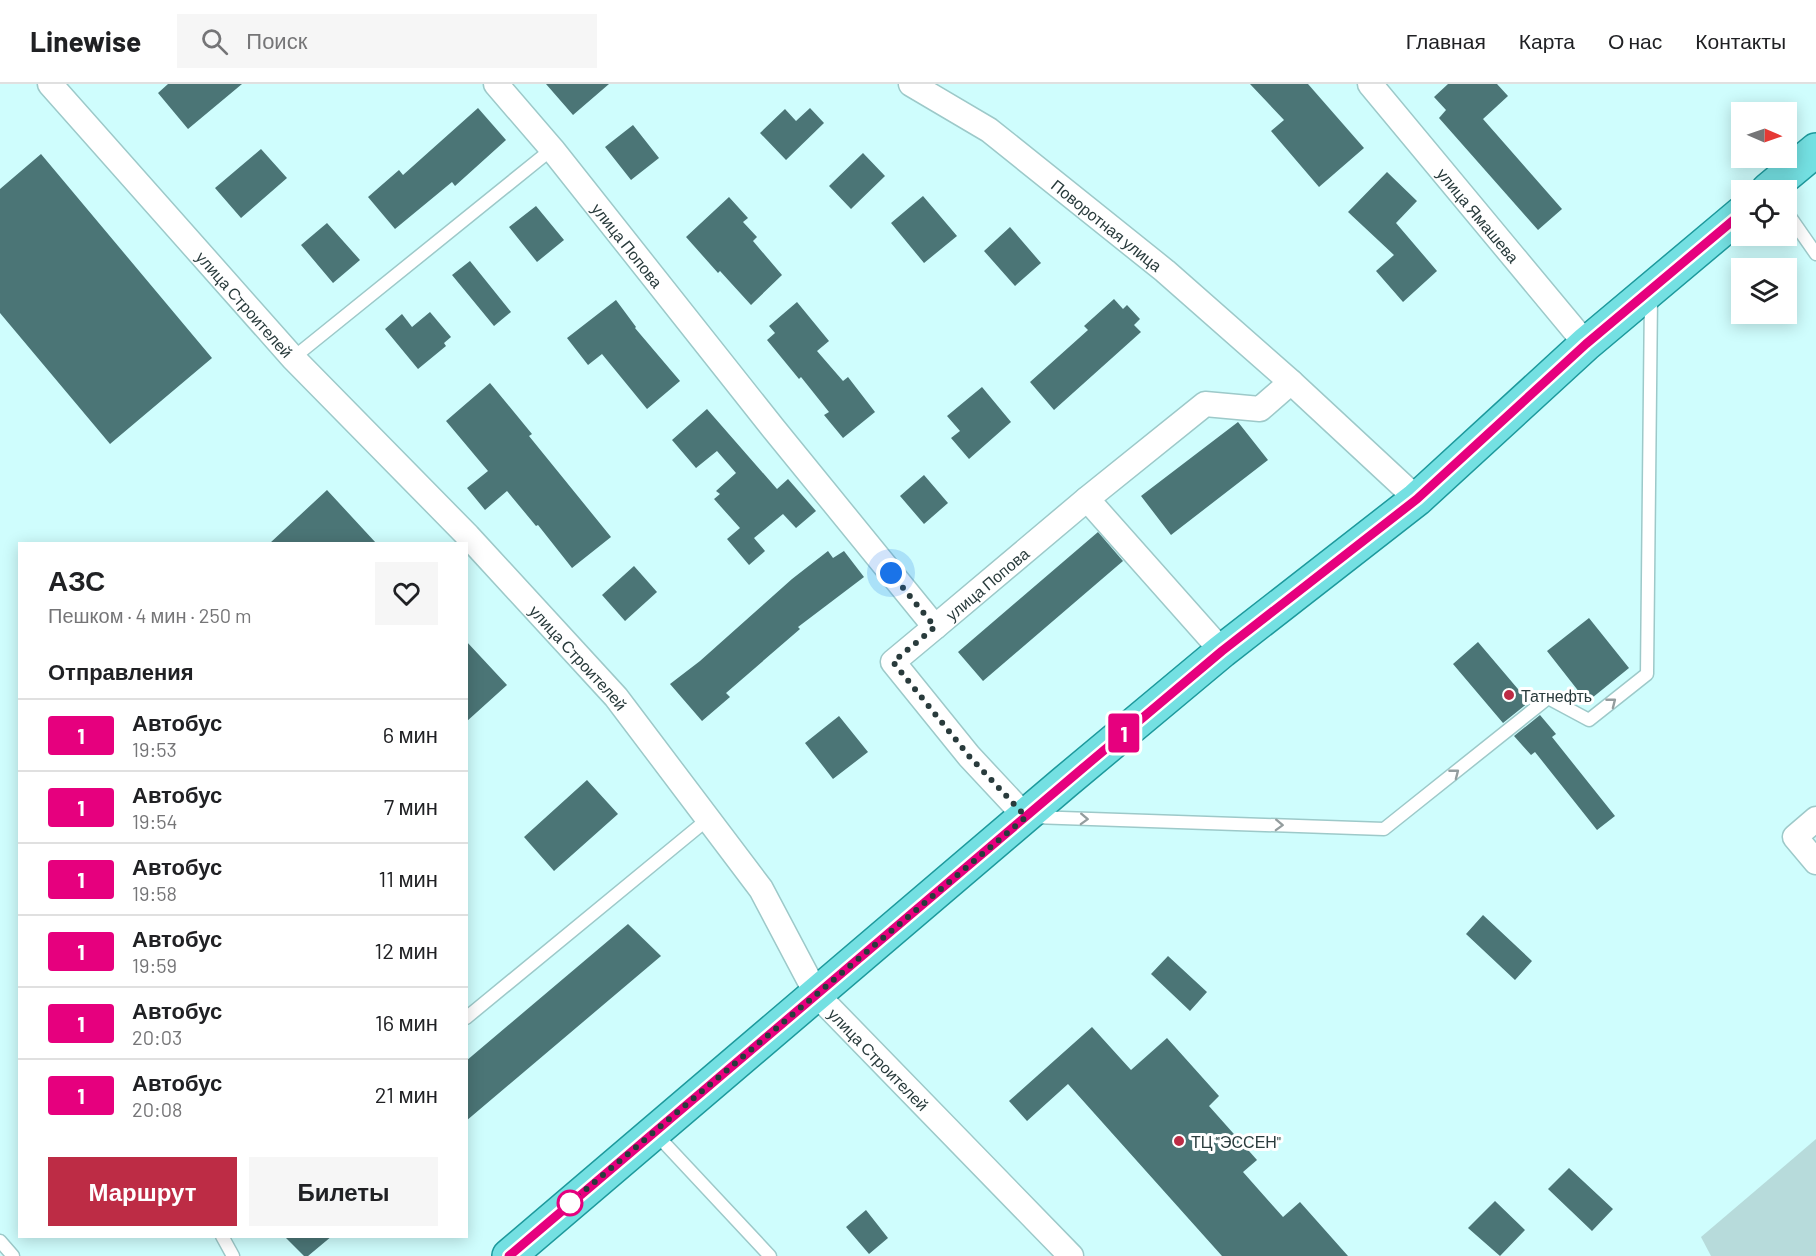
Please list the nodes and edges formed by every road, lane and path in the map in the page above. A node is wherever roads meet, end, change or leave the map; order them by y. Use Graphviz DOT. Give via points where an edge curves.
graph roads {
  1 [pos="50,84"];
  2 [pos="496,84"];
  3 [pos="911,84"];
  4 [pos="1370,84"];
  5 [pos="552,149"];
  6 [pos="1816,150"];
  7 [pos="1788,180"];
  8 [pos="1731,222"];
  9 [pos="1797,227"];
  10 [pos="1816,254"];
  11 [pos="1652,289"];
  12 [pos="1586,344"];
  13 [pos="293,358"];
  14 [pos="1291,382"];
  15 [pos="1417,499"];
  16 [pos="1086,500"];
  17 [pos="935,627"];
  18 [pos="1222,651"];
  19 [pos="1026,817"];
  20 [pos="708,819"];
  21 [pos="1816,819"];
  22 [pos="1816,862"];
  23 [pos="817,994"];
  24 [pos="468,1016"];
  25 [pos="654,1132"];
  26 [pos="223,1238"];
  27 [pos="0,1241"];
  28 [pos="13,1256"];
  29 [pos="233,1256"];
  30 [pos="509,1256"];
  31 [pos="770,1256"];
  32 [pos="1071,1256"];
  1 -- 13 [label="street, улица Строителей"];
  2 -- 5 [label="street, улица Попова"];
  3 -- 14 [label="street, Поворотная улица" via="989,130 1165,271"];
  4 -- 12 [label="street, улица Ямашева"];
  5 -- 13 [label="lane"];
  5 -- 17 [label="street, улица Попова"];
  6 -- 7 [label="main road"];
  8 -- 11 [label="main road"];
  9 -- 10 [label="lane"];
  11 -- 12 [label="main road"];
  19 -- 11 [label="lane, one-way" via="1384,829 1548,698 1589,720 1647,675"];
  12 -- 15 [label="main road"];
  13 -- 20 [label="street, улица Строителей" via="468,536 616,697"];
  14 -- 15 [label="street"];
  14 -- 16 [label="street, улица Попова" via="1260,410 1205,404"];
  15 -- 18 [label="main road"];
  16 -- 17 [label="street, улица Попова"];
  16 -- 18 [label="street"];
  17 -- 19 [label="street" via="893,662 969,756"];
  18 -- 19 [label="main road"];
  19 -- 23 [label="main road"];
  20 -- 23 [label="street, улица Строителей" via="761,889"];
  20 -- 24 [label="lane"];
  21 -- 22 [label="street" via="1795,837"];
  23 -- 25 [label="main road"];
  23 -- 32 [label="street, улица Строителей"];
  25 -- 30 [label="main road"];
  25 -- 31 [label="lane"];
  26 -- 29 [label="lane"];
  27 -- 28 [label="lane"];
}
